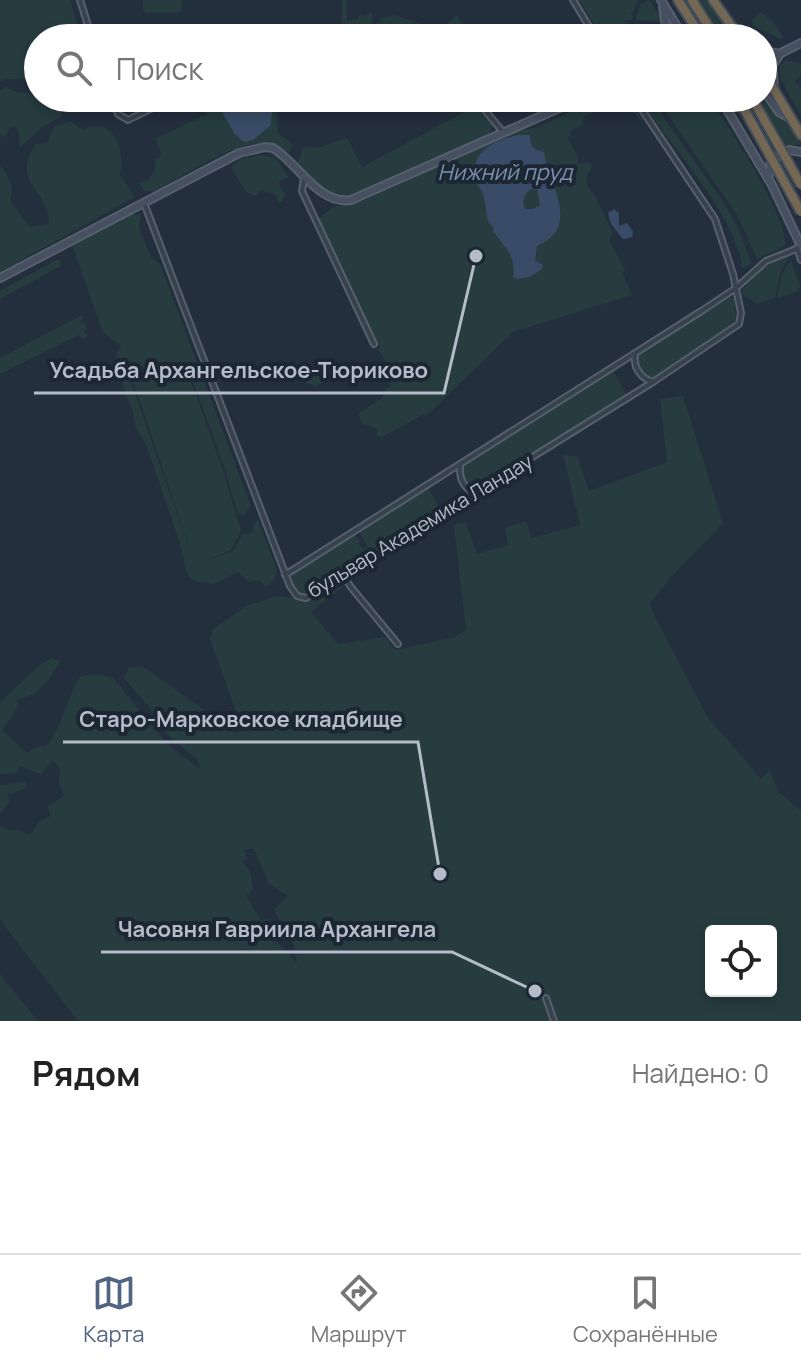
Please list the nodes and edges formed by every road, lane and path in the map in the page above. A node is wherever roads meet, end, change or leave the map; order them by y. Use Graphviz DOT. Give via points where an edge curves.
graph roads {
  1 [pos="80,0"];
  2 [pos="573,0"];
  3 [pos="661,0"];
  4 [pos="678,0"];
  5 [pos="692,0"];
  6 [pos="713,0"];
  7 [pos="88,24"];
  8 [pos="588,24"];
  9 [pos="666,24"];
  10 [pos="676,24"];
  11 [pos="693,24"];
  12 [pos="707,24"];
  13 [pos="729,24"];
  14 [pos="801,43"];
  15 [pos="777,53"];
  16 [pos="780,54"];
  17 [pos="777,55"];
  18 [pos="777,58"];
  19 [pos="777,93"];
  20 [pos="777,109"];
  21 [pos="119,112"];
  22 [pos="146,112"];
  23 [pos="486,112"];
  24 [pos="548,112"];
  25 [pos="644,112"];
  26 [pos="729,112"];
  27 [pos="733,112"];
  28 [pos="747,112"];
  29 [pos="760,112"];
  30 [pos="792,119"];
  31 [pos="738,127"];
  32 [pos="502,131"];
  33 [pos="801,135"];
  34 [pos="801,152"];
  35 [pos="306,177"];
  36 [pos="772,185"];
  37 [pos="801,185"];
  38 [pos="143,201"];
  39 [pos="801,212"];
  40 [pos="800,247"];
  41 [pos="801,260"];
  42 [pos="733,270"];
  43 [pos="752,273"];
  44 [pos="0,278"];
  45 [pos="736,288"];
  46 [pos="374,344"];
  47 [pos="635,354"];
  48 [pos="653,382"];
  49 [pos="461,464"];
  50 [pos="476,493"];
  51 [pos="285,575"];
  52 [pos="344,576"];
  53 [pos="398,644"];
  54 [pos="546,998"];
  55 [pos="554,1021"];
  1 -- 7 [label="street"];
  2 -- 8 [label="street"];
  3 -- 9 [label="street"];
  3 -- 10 [label="street"];
  4 -- 11 [label="highway"];
  5 -- 12 [label="highway"];
  6 -- 13 [label="highway"];
  14 -- 16 [label="street"];
  15 -- 16 [label="street"];
  16 -- 17 [label="street"];
  16 -- 18 [label="street"];
  19 -- 30 [label="highway"];
  20 -- 30 [label="street"];
  21 -- 22 [label="street" via="133,119"];
  23 -- 32 [label="street"];
  24 -- 32 [label="street"];
  25 -- 42 [label="street" via="709,208"];
  26 -- 31 [label="street"];
  27 -- 31 [label="street"];
  28 -- 39 [label="highway, bridge"];
  29 -- 37 [label="highway, bridge"];
  30 -- 33 [label="highway"];
  31 -- 36 [label="street"];
  32 -- 35 [label="street" via="351,200 334,199"];
  34 -- 36 [label="street" via="789,150 771,160"];
  35 -- 38 [label="street" via="273,148 254,148"];
  35 -- 46 [label="street" via="302,191"];
  36 -- 40 [label="street"];
  38 -- 44 [label="street"];
  38 -- 51 [label="street"];
  40 -- 41 [label="street"];
  40 -- 43 [label="street, бульвар Академика Ландау"];
  42 -- 43 [label="street"];
  42 -- 45 [label="street"];
  43 -- 45 [label="street, бульвар Академика Ландау"];
  45 -- 47 [label="street, бульвар Академика Ландау"];
  45 -- 48 [label="street, бульвар Академика Ландау" via="739,324"];
  47 -- 48 [label="street" via="642,377"];
  47 -- 49 [label="street, бульвар Академика Ландау"];
  48 -- 50 [label="street, бульвар Академика Ландау"];
  49 -- 50 [label="street" via="464,485"];
  49 -- 51 [label="street, бульвар Академика Ландау"];
  50 -- 52 [label="street, бульвар Академика Ландау"];
  51 -- 52 [label="street, бульвар Академика Ландау" via="302,598"];
  52 -- 53 [label="street"];
  54 -- 55 [label="street"];
}
